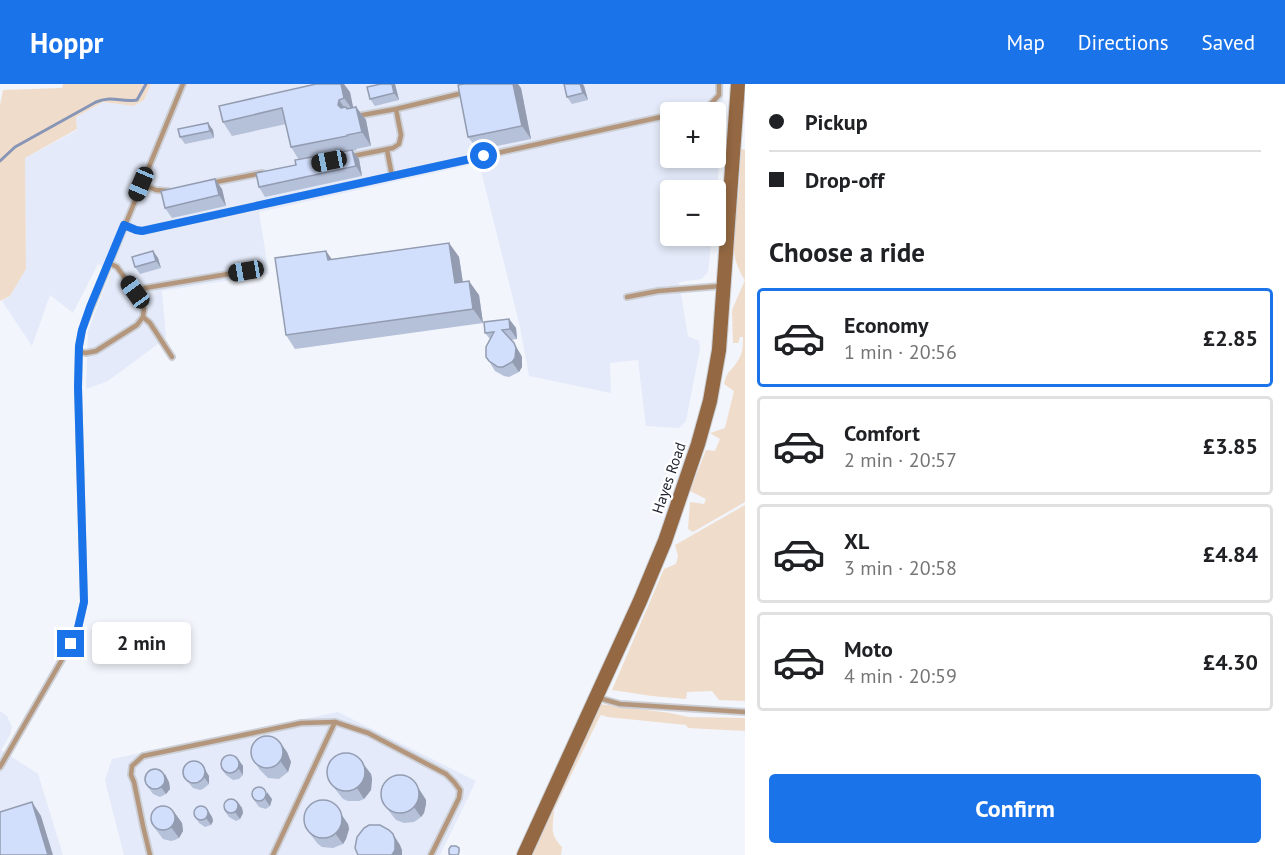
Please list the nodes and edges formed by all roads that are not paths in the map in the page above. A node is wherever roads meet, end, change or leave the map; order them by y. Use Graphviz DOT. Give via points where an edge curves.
graph roads {
  1 [pos="183,84"];
  2 [pos="719,84"];
  3 [pos="738,84"];
  4 [pos="473,91"];
  5 [pos="713,102"];
  6 [pos="396,109"];
  7 [pos="351,117"];
  8 [pos="660,117"];
  9 [pos="740,146"];
  10 [pos="387,150"];
  11 [pos="344,158"];
  12 [pos="269,172"];
  13 [pos="392,176"];
  14 [pos="141,184"];
  15 [pos="205,184"];
  16 [pos="172,190"];
  17 [pos="124,225"];
  18 [pos="109,263"];
  19 [pos="246,271"];
  20 [pos="724,285"];
  21 [pos="135,292"];
  22 [pos="627,297"];
  23 [pos="143,317"];
  24 [pos="79,352"];
  25 [pos="172,357"];
  26 [pos="596,696"];
  27 [pos="745,712"];
  28 [pos="335,722"];
  29 [pos="0,767"];
  30 [pos="150,855"];
  31 [pos="273,855"];
  32 [pos="431,855"];
  33 [pos="524,855"];
  1 -- 14 [label="lane"];
  2 -- 5 [label="lane" via="719,95"];
  3 -- 9 [label="street, Hayes Road"];
  4 -- 6 [label="lane"];
  6 -- 7 [label="lane"];
  6 -- 10 [label="lane" via="400,140 396,147"];
  8 -- 13 [label="lane"];
  9 -- 20 [label="street, Hayes Road"];
  10 -- 11 [label="lane"];
  10 -- 13 [label="lane"];
  12 -- 15 [label="lane"];
  13 -- 17 [label="lane" via="142,231"];
  14 -- 16 [label="lane" via="156,190"];
  14 -- 17 [label="lane"];
  17 -- 18 [label="lane"];
  18 -- 21 [label="lane" via="117,267"];
  18 -- 24 [label="lane" via="82,330"];
  19 -- 21 [label="lane"];
  20 -- 22 [label="lane"];
  20 -- 26 [label="street, Hayes Road" via="719,350 698,444 666,541"];
  21 -- 23 [label="lane" via="144,309"];
  23 -- 24 [label="lane" via="96,351"];
  23 -- 25 [label="lane"];
  24 -- 29 [label="lane" via="82,616 71,644"];
  26 -- 27 [label="lane" via="620,704"];
  26 -- 33 [label="street, Hayes Road"];
  28 -- 30 [label="lane" via="301,723 143,756 132,766 131,775"];
  28 -- 31 [label="lane"];
  28 -- 32 [label="lane" via="368,733 446,774 460,790"];
}
